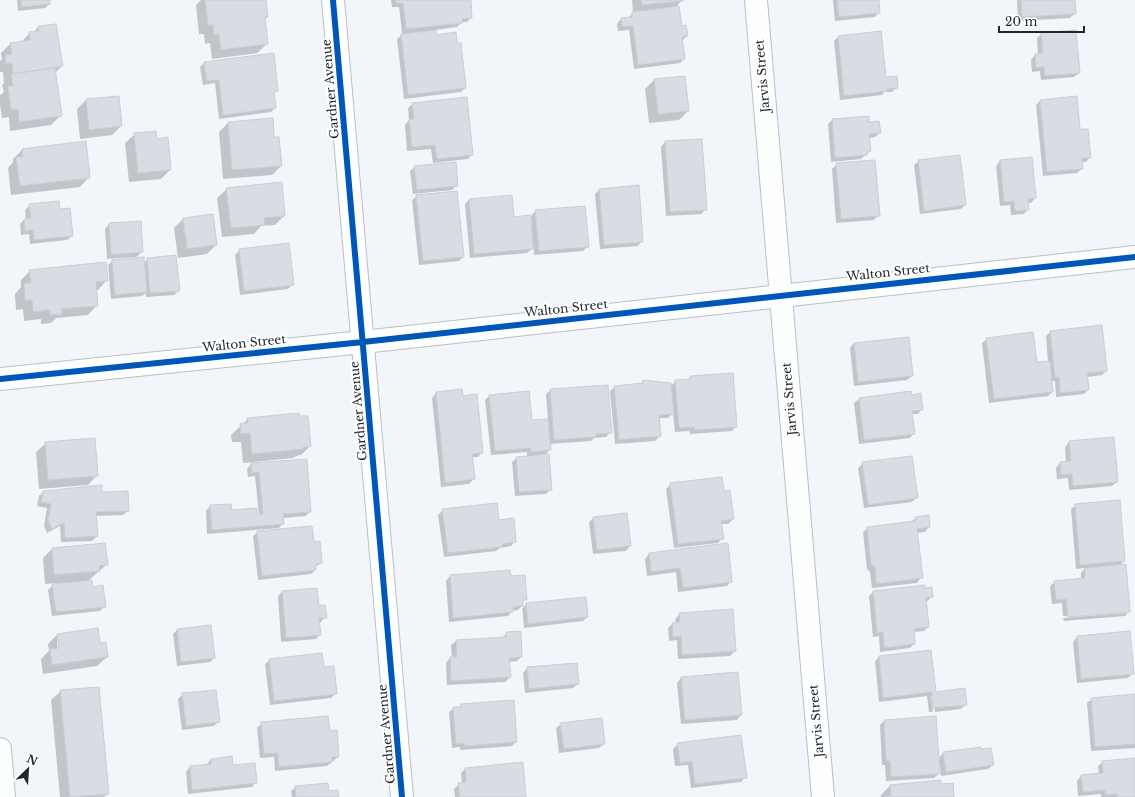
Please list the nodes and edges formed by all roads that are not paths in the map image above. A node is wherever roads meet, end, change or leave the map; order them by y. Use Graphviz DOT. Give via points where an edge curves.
graph roads {
  1 [pos="334,0"];
  2 [pos="756,0"];
  3 [pos="1135,257"];
  4 [pos="780,295"];
  5 [pos="363,342"];
  6 [pos="0,379"];
  7 [pos="0,749"];
  8 [pos="4,797"];
  9 [pos="402,797"];
  10 [pos="823,797"];
  1 -- 5 [label="street, Gardner Avenue"];
  2 -- 4 [label="street, Jarvis Street"];
  3 -- 4 [label="street, Walton Street"];
  4 -- 5 [label="street, Walton Street"];
  4 -- 10 [label="street, Jarvis Street"];
  5 -- 6 [label="street, Walton Street"];
  5 -- 9 [label="street, Gardner Avenue"];
  7 -- 8 [label="street"];
}
